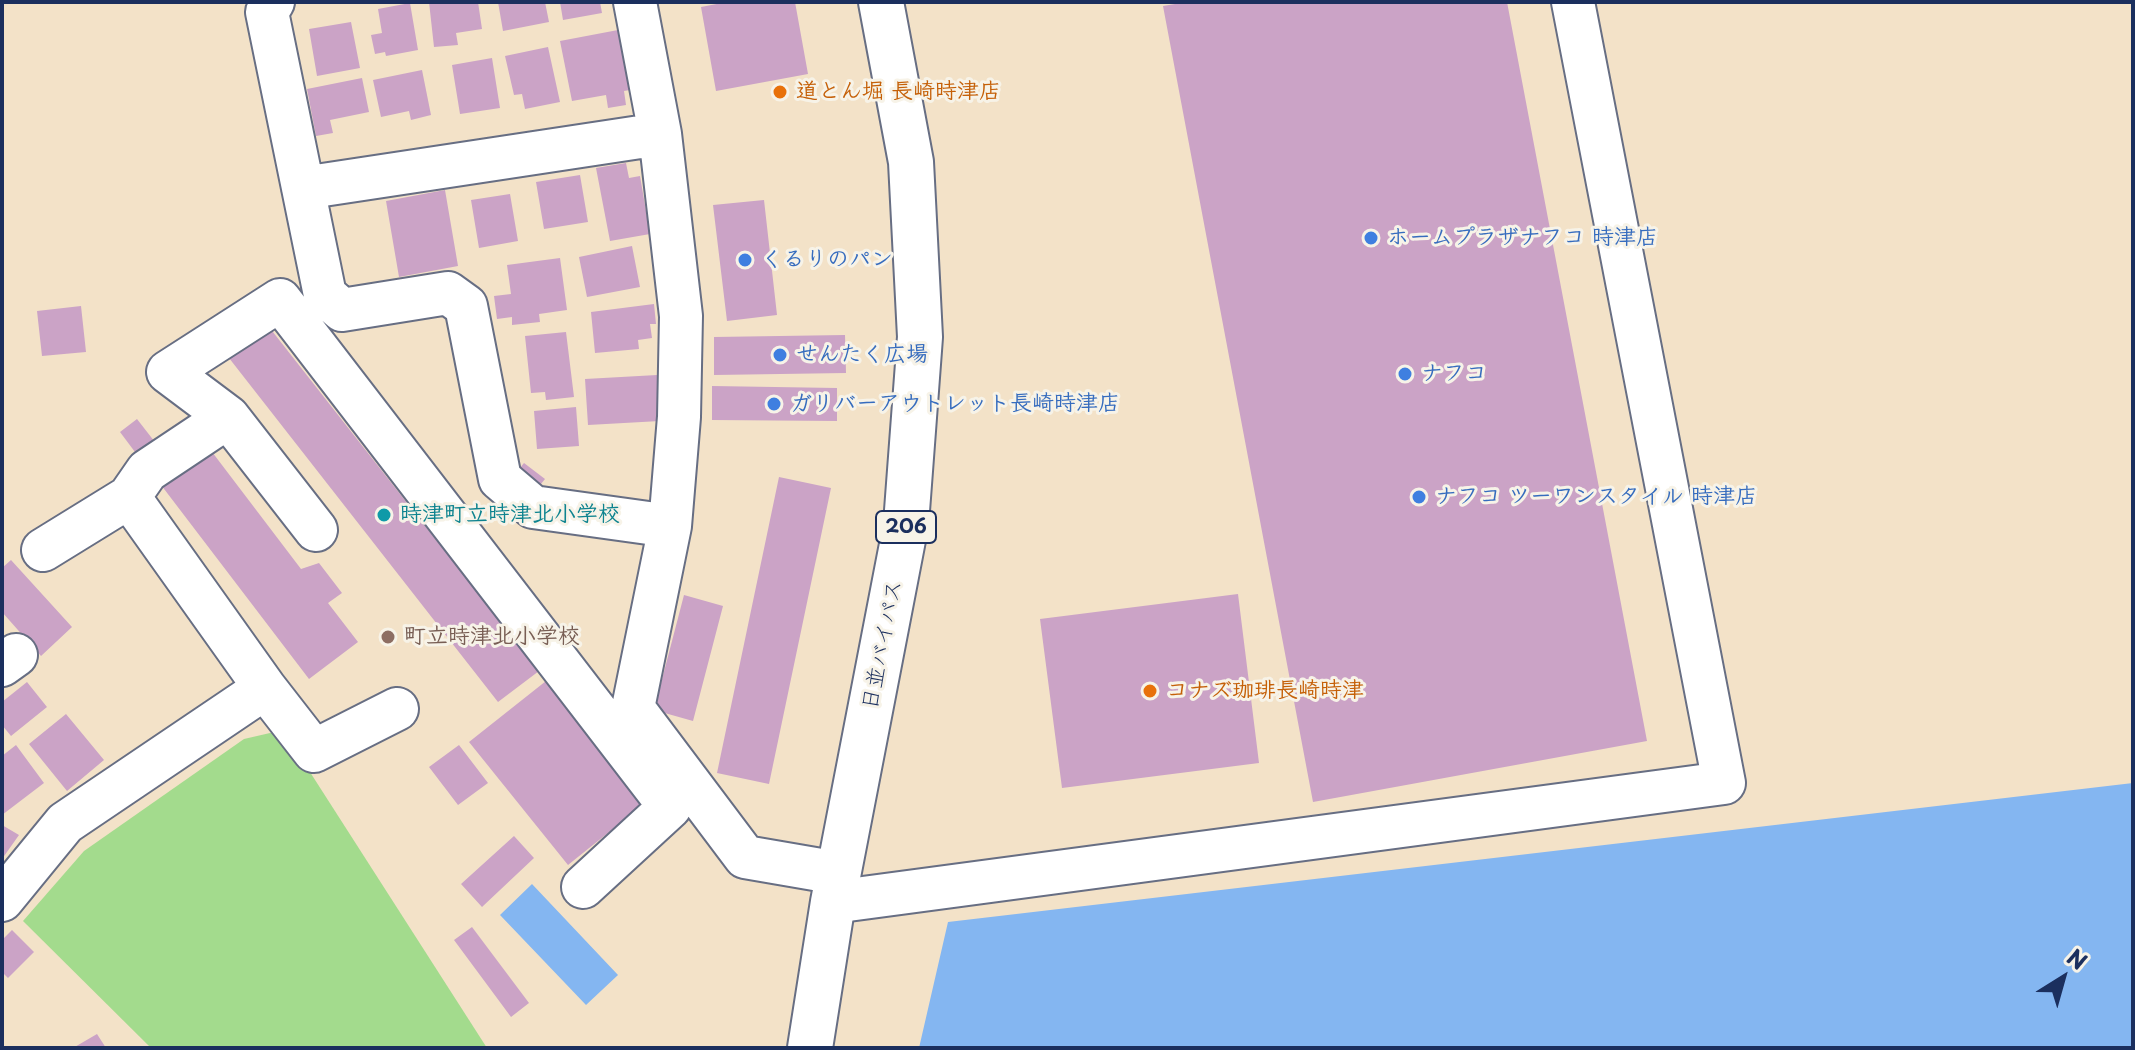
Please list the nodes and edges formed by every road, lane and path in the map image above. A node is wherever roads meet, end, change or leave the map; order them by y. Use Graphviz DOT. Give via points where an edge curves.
graph roads {
  1 [pos="273,2"];
  2 [pos="635,2"];
  3 [pos="881,2"];
  4 [pos="1573,2"];
  5 [pos="660,134"];
  6 [pos="303,188"];
  7 [pos="228,417"];
  8 [pos="129,497"];
  9 [pos="670,526"];
  10 [pos="316,530"];
  11 [pos="43,550"];
  12 [pos="265,688"];
  13 [pos="397,709"];
  14 [pos="583,887"];
  15 [pos="836,887"];
  16 [pos="2,900"];
  17 [pos="810,1048"];
  1 -- 6 [label="street" via="267,12"];
  2 -- 5 [label="street"];
  3 -- 15 [label="highway, 日並バイパス / 206" via="911,162 920,337 906,524"];
  4 -- 15 [label="street" via="1724,783"];
  5 -- 6 [label="street"];
  5 -- 9 [label="street" via="681,316"];
  6 -- 9 [label="street" via="325,295 342,310 448,293 466,306 500,479 533,507"];
  7 -- 8 [label="street" via="147,471"];
  7 -- 10 [label="street"];
  7 -- 14 [label="street" via="168,372 280,300 670,807"];
  8 -- 11 [label="street"];
  8 -- 12 [label="street"];
  9 -- 15 [label="street" via="633,708 745,857"];
  12 -- 13 [label="street" via="314,751"];
  12 -- 16 [label="street" via="65,823"];
  15 -- 17 [label="highway, 日並バイパス / 206"];
}
